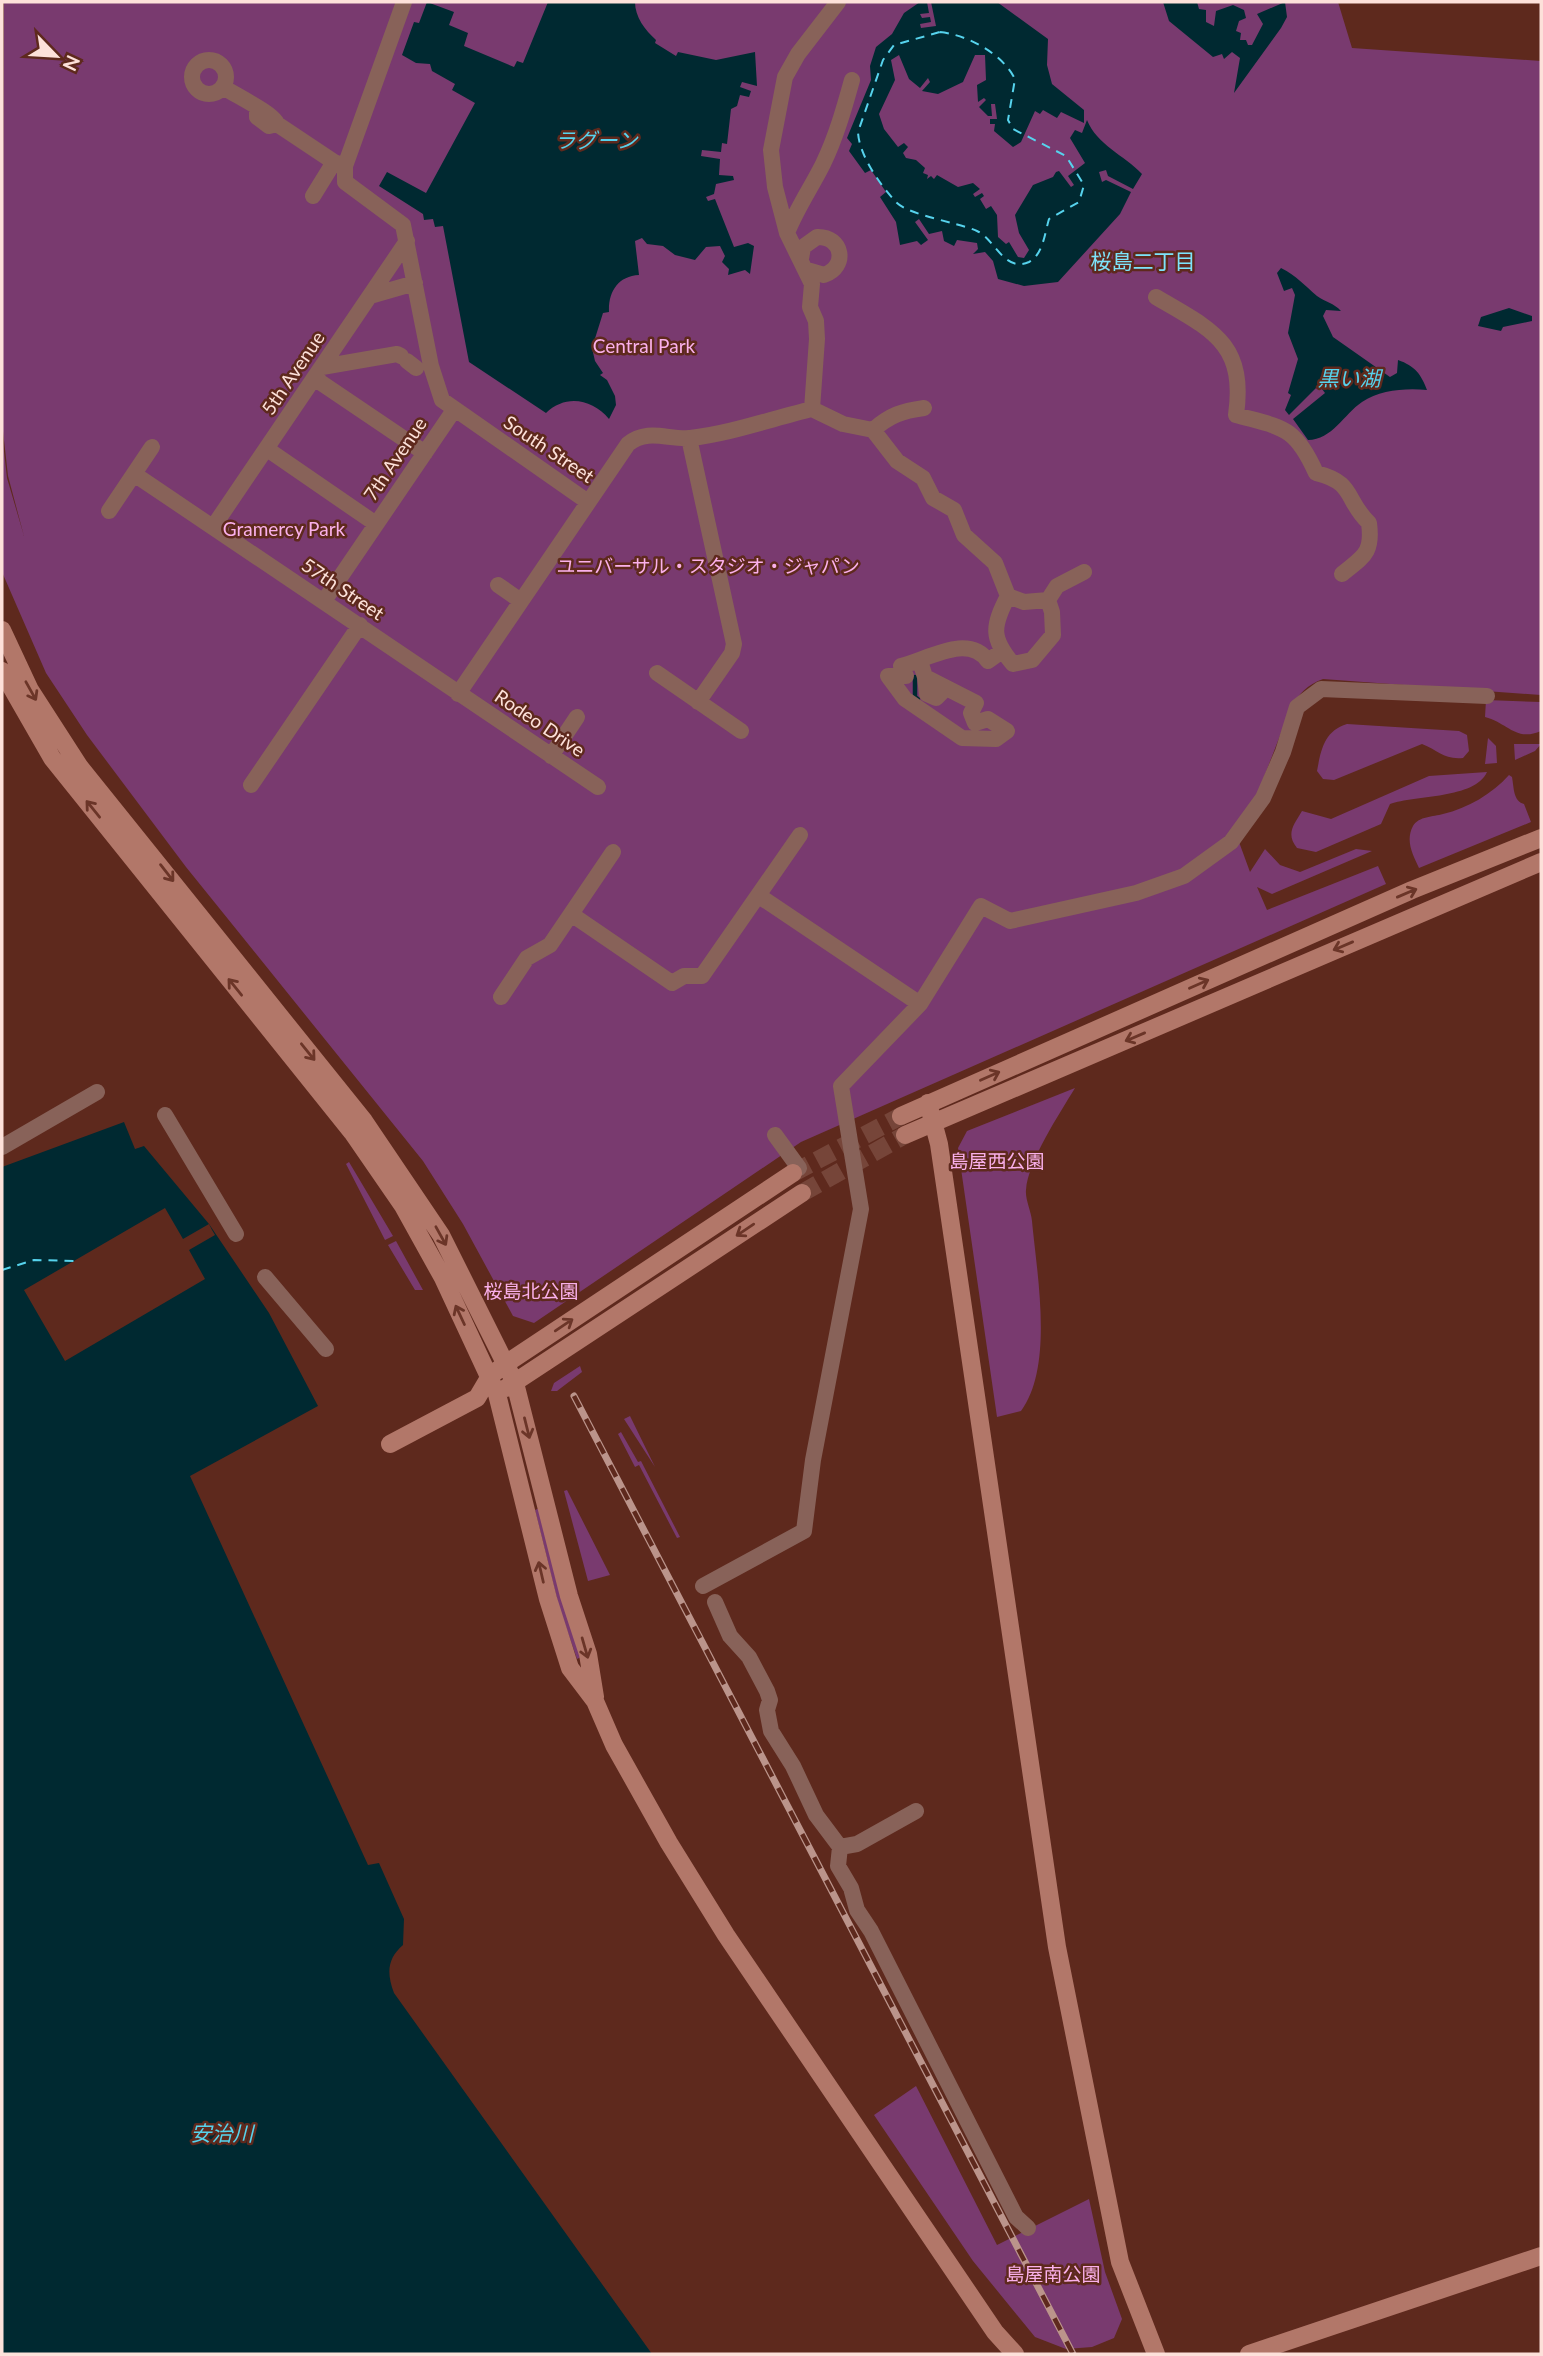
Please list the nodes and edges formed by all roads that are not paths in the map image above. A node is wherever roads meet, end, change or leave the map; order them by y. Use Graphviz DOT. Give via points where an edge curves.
graph roads {
  1 [pos="404,2"];
  2 [pos="838,2"];
  3 [pos="852,80"];
  4 [pos="223,87"];
  5 [pos="340,164"];
  6 [pos="309,202"];
  7 [pos="787,233"];
  8 [pos="407,241"];
  9 [pos="415,283"];
  10 [pos="370,296"];
  11 [pos="1156,297"];
  12 [pos="408,362"];
  13 [pos="318,373"];
  14 [pos="924,408"];
  15 [pos="454,410"];
  16 [pos="812,410"];
  17 [pos="873,430"];
  18 [pos="689,438"];
  19 [pos="152,447"];
  20 [pos="267,449"];
  21 [pos="425,453"];
  22 [pos="134,474"];
  23 [pos="588,502"];
  24 [pos="109,511"];
  25 [pos="376,524"];
  26 [pos="213,527"];
  27 [pos="1084,572"];
  28 [pos="1342,574"];
  29 [pos="498,584"];
  30 [pos="1008,597"];
  31 [pos="1048,600"];
  32 [pos="324,601"];
  33 [pos="521,601"];
  34 [pos="360,625"];
  35 [pos="2,630"];
  36 [pos="1002,651"];
  37 [pos="920,661"];
  38 [pos="2,671"];
  39 [pos="657,673"];
  40 [pos="458,694"];
  41 [pos="1487,696"];
  42 [pos="698,702"];
  43 [pos="577,717"];
  44 [pos="741,731"];
  45 [pos="551,756"];
  46 [pos="251,785"];
  47 [pos="598,787"];
  48 [pos="800,835"];
  49 [pos="1541,838"];
  50 [pos="613,852"];
  51 [pos="1541,862"];
  52 [pos="765,900"];
  53 [pos="571,914"];
  54 [pos="501,997"];
  55 [pos="920,1004"];
  56 [pos="97,1092"];
  57 [pos="928,1103"];
  58 [pos="165,1115"];
  59 [pos="901,1116"];
  60 [pos="933,1123"];
  61 [pos="775,1135"];
  62 [pos="905,1135"];
  63 [pos="2,1147"];
  64 [pos="796,1170"];
  65 [pos="802,1193"];
  66 [pos="236,1234"];
  67 [pos="265,1278"];
  68 [pos="326,1349"];
  69 [pos="507,1363"];
  70 [pos="490,1376"];
  71 [pos="515,1383"];
  72 [pos="497,1394"];
  73 [pos="477,1398"];
  74 [pos="390,1444"];
  75 [pos="703,1586"];
  76 [pos="715,1602"];
  77 [pos="595,1700"];
  78 [pos="916,1811"];
  79 [pos="839,1847"];
  80 [pos="1028,2228"];
  81 [pos="1541,2256"];
  82 [pos="1015,2354"];
  83 [pos="1156,2354"];
  84 [pos="1249,2354"];
  1 -- 5 [label="street"];
  2 -- 7 [label="street" via="792,64 779,101 771,165"];
  3 -- 7 [label="street" via="840,125"];
  4 -- 5 [label="street" via="257,110 264,109 277,124"];
  5 -- 6 [label="street"];
  5 -- 8 [label="street" via="348,187 403,225"];
  7 -- 16 [label="street" via="812,284 810,306 817,339"];
  8 -- 9 [label="street, South Street"];
  8 -- 10 [label="street, 5th Avenue"];
  9 -- 10 [label="street"];
  9 -- 15 [label="street, South Street" via="438,393"];
  10 -- 13 [label="street, 5th Avenue"];
  11 -- 28 [label="street" via="1215,334 1237,363 1237,415 1288,429 1317,473 1346,486 1356,510 1369,523 1371,542 1366,555"];
  12 -- 13 [label="street" via="397,354"];
  13 -- 20 [label="street, 5th Avenue"];
  13 -- 21 [label="street"];
  14 -- 17 [label="street" via="887,417"];
  15 -- 21 [label="street, 7th Avenue"];
  15 -- 23 [label="street, South Street"];
  16 -- 17 [label="street" via="843,424"];
  16 -- 18 [label="street, South Street"];
  17 -- 30 [label="street" via="897,461 923,478 933,498 954,510 964,535 995,563"];
  18 -- 23 [label="street, South Street" via="659,434 632,441"];
  18 -- 42 [label="street" via="734,643 732,653"];
  19 -- 22 [label="street"];
  20 -- 25 [label="street"];
  20 -- 26 [label="street, 5th Avenue"];
  21 -- 25 [label="street, 7th Avenue"];
  22 -- 24 [label="street"];
  22 -- 26 [label="street, 57th Street"];
  23 -- 33 [label="street"];
  25 -- 32 [label="street, 7th Avenue"];
  26 -- 32 [label="street, 57th Street"];
  27 -- 31 [label="street" via="1057,586"];
  29 -- 33 [label="street"];
  30 -- 31 [label="street" via="1024,602"];
  30 -- 36 [label="street" via="995,620 997,646"];
  31 -- 36 [label="street" via="1053,635 1032,660 1013,664"];
  32 -- 34 [label="street, 57th Street"];
  33 -- 40 [label="street"];
  34 -- 40 [label="street, 57th Street"];
  34 -- 46 [label="street"];
  35 -- 69 [label="street, one-way" via="30,690 79,765 403,1176 441,1236"];
  36 -- 37 [label="street" via="988,661 980,650 965,646"];
  37 -- 37 [label="street" via="927,694 936,698 946,688 976,703 971,713 975,723 988,719 1007,731 996,738 956,742 905,699 888,676 906,676 901,666"];
  70 -- 38 [label="street, one-way" via="403,1206 352,1132 52,758"];
  39 -- 42 [label="street"];
  40 -- 45 [label="street, Rodeo Drive"];
  41 -- 55 [label="street" via="1321,689 1297,707 1263,798 1231,842 1184,876 1136,892 1010,921 981,906"];
  42 -- 44 [label="street"];
  43 -- 45 [label="street"];
  45 -- 47 [label="street, Rodeo Drive"];
  48 -- 53 [label="street" via="702,976 684,976 672,983"];
  57 -- 49 [label="street, one-way"];
  50 -- 53 [label="street"];
  51 -- 60 [label="street, one-way"];
  52 -- 55 [label="street"];
  53 -- 54 [label="street" via="550,945 527,958"];
  55 -- 75 [label="street" via="841,1086 861,1209 813,1460 804,1531"];
  56 -- 63 [label="street"];
  57 -- 59 [label="street"];
  57 -- 60 [label="street"];
  58 -- 66 [label="street"];
  60 -- 62 [label="street"];
  60 -- 83 [label="street" via="1058,1947 1121,2262"];
  61 -- 64 [label="street"];
  69 -- 64 [label="street, one-way"];
  65 -- 71 [label="street, one-way"];
  67 -- 68 [label="street"];
  69 -- 70 [label="street"];
  69 -- 71 [label="street"];
  70 -- 72 [label="street"];
  70 -- 73 [label="street"];
  71 -- 72 [label="street"];
  71 -- 77 [label="street, one-way" via="588,1654"];
  72 -- 73 [label="street"];
  77 -- 72 [label="street, one-way" via="570,1668 563,1649"];
  73 -- 74 [label="street"];
  76 -- 79 [label="street" via="730,1636 749,1657 767,1691 771,1731 780,1749"];
  77 -- 82 [label="street" via="614,1745 726,1935 995,2332"];
  78 -- 79 [label="street" via="857,1843"];
  79 -- 80 [label="street" via="838,1866 857,1910 1017,2217"];
  81 -- 84 [label="street"];
}
